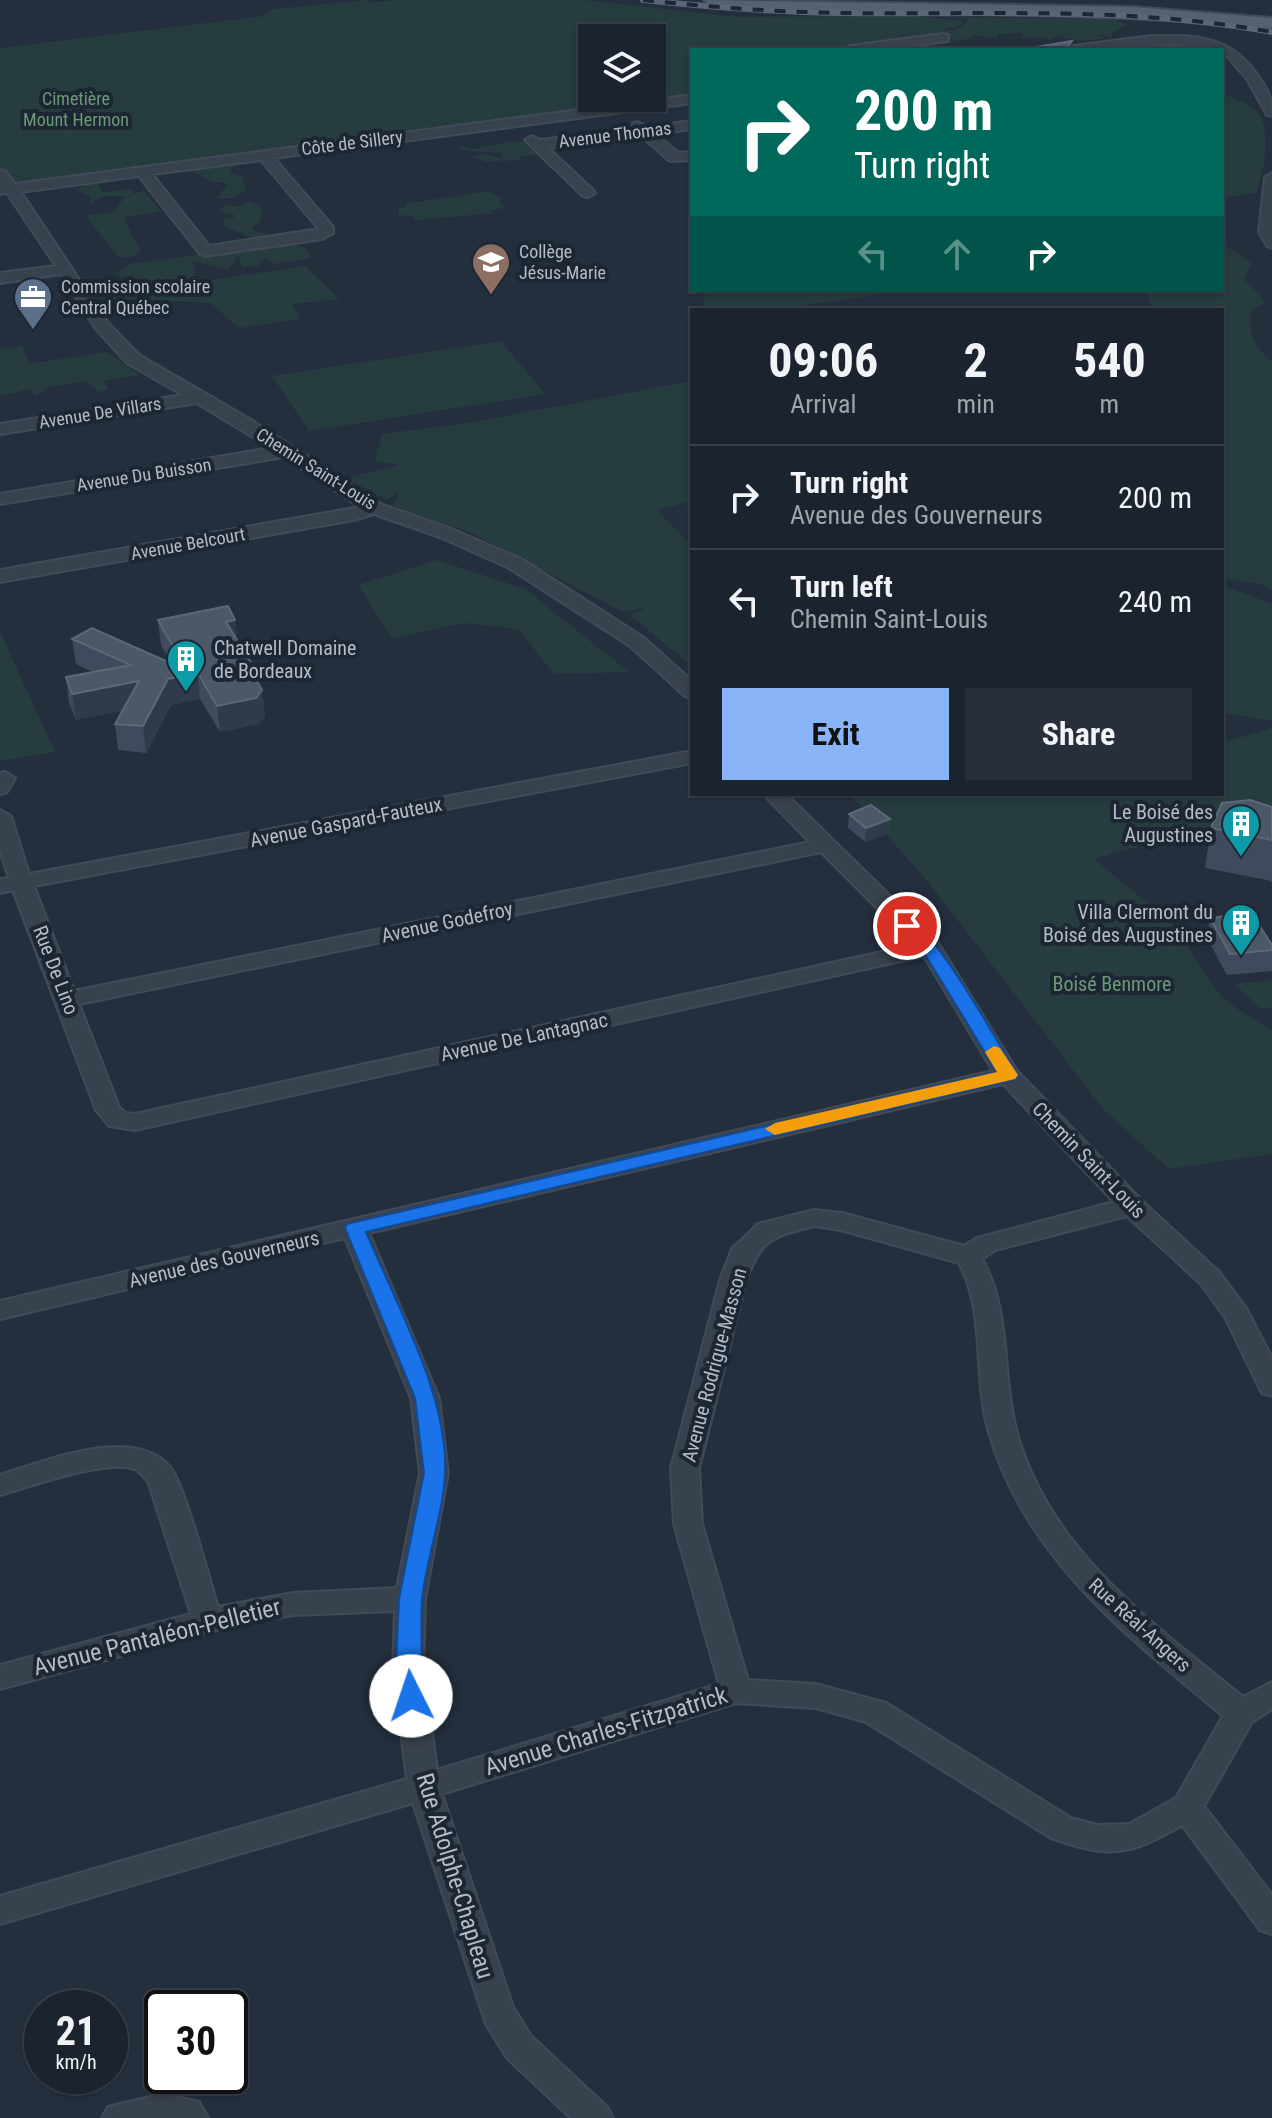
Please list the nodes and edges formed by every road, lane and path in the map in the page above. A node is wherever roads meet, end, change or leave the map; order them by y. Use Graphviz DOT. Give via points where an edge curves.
graph roads {
  1 [pos="712,0"];
  2 [pos="786,0"];
  3 [pos="889,0"];
  4 [pos="1131,0"];
  5 [pos="1272,20"];
  6 [pos="943,38"];
  7 [pos="866,48"];
  8 [pos="1090,48"];
  9 [pos="1219,48"];
  10 [pos="1224,52"];
  11 [pos="690,99"];
  12 [pos="666,103"];
  13 [pos="594,112"];
  14 [pos="622,112"];
  15 [pos="1272,112"];
  16 [pos="512,122"];
  17 [pos="690,125"];
  18 [pos="644,131"];
  19 [pos="537,145"];
  20 [pos="264,155"];
  21 [pos="690,156"];
  22 [pos="143,172"];
  23 [pos="0,174"];
  24 [pos="1272,177"];
  25 [pos="6,189"];
  26 [pos="588,193"];
  27 [pos="1272,243"];
  28 [pos="65,269"];
  29 [pos="0,278"];
  30 [pos="199,398"];
  31 [pos="0,429"];
  32 [pos="287,451"];
  33 [pos="0,499"];
  34 [pos="374,508"];
  35 [pos="0,576"];
  36 [pos="690,690"];
  37 [pos="690,757"];
  38 [pos="776,796"];
  39 [pos="0,816"];
  40 [pos="825,845"];
  41 [pos="10,884"];
  42 [pos="930,948"];
  43 [pos="68,999"];
  44 [pos="1008,1075"];
  45 [pos="118,1120"];
  46 [pos="1132,1206"];
  47 [pos="354,1228"];
  48 [pos="968,1256"];
  49 [pos="0,1310"];
  50 [pos="1272,1386"];
  51 [pos="0,1485"];
  52 [pos="410,1599"];
  53 [pos="208,1621"];
  54 [pos="0,1677"];
  55 [pos="736,1691"];
  56 [pos="1272,1694"];
  57 [pos="1241,1713"];
  58 [pos="424,1787"];
  59 [pos="1187,1807"];
  60 [pos="0,1910"];
  61 [pos="1272,1920"];
  62 [pos="120,2118"];
  63 [pos="190,2118"];
  64 [pos="595,2118"];
  1 -- 5 [label="main road" via="815,6 1128,5"];
  2 -- 3 [label="main road"];
  4 -- 5 [label="main road"];
  6 -- 7 [label="street"];
  8 -- 9 [label="street" via="1149,41"];
  10 -- 15 [label="street" via="1240,62"];
  11 -- 12 [label="street, Côte de Sillery"];
  13 -- 16 [label="street, Côte de Sillery"];
  14 -- 18 [label="street"];
  16 -- 19 [label="street"];
  16 -- 20 [label="street, Côte de Sillery"];
  17 -- 18 [label="street, Avenue Thomas"];
  18 -- 19 [label="street, Avenue Thomas"];
  18 -- 21 [label="street" via="675,158"];
  19 -- 26 [label="street"];
  20 -- 22 [label="street, Côte de Sillery"];
  20 -- 22 [label="street" via="328,230 205,251"];
  22 -- 25 [label="street, Côte de Sillery"];
  23 -- 25 [label="street, Chemin Saint-Louis"];
  24 -- 27 [label="street" via="1267,232"];
  25 -- 28 [label="street, Chemin Saint-Louis"];
  28 -- 29 [label="street"];
  28 -- 30 [label="street, Chemin Saint-Louis" via="117,346"];
  30 -- 31 [label="street, Avenue De Villars"];
  30 -- 32 [label="street, Chemin Saint-Louis"];
  32 -- 33 [label="street, Avenue Du Buisson"];
  32 -- 34 [label="street, Chemin Saint-Louis"];
  34 -- 35 [label="street, Avenue Belcourt"];
  34 -- 36 [label="street, Chemin Saint-Louis" via="516,564 637,642"];
  37 -- 41 [label="street, Avenue Gaspard-Fauteux"];
  38 -- 40 [label="street, Chemin Saint-Louis"];
  39 -- 41 [label="street, Rue De Lino"];
  40 -- 42 [label="street, Chemin Saint-Louis"];
  40 -- 43 [label="street, Avenue Godefroy"];
  41 -- 43 [label="street, Rue De Lino"];
  42 -- 44 [label="street, Chemin Saint-Louis"];
  42 -- 45 [label="street, Avenue De Lantagnac" via="135,1122"];
  43 -- 45 [label="street, Rue De Lino" via="108,1110"];
  44 -- 46 [label="street, Chemin Saint-Louis"];
  44 -- 47 [label="street, Avenue des Gouverneurs"];
  46 -- 48 [label="street" via="986,1244"];
  46 -- 50 [label="street, Chemin Saint-Louis" via="1210,1278 1237,1314"];
  47 -- 49 [label="street, Avenue des Gouverneurs"];
  47 -- 52 [label="street, Rue Adolphe-Chapleau" via="425,1398 434,1473"];
  48 -- 55 [label="street, Avenue Rodrigue-Masson" via="814,1218 767,1230 745,1249 685,1468 688,1524"];
  48 -- 57 [label="street, Rue Réal-Angers" via="985,1299 1002,1427 1024,1494 1058,1547 1106,1599"];
  51 -- 53 [label="street" via="111,1456 152,1467 161,1476"];
  52 -- 53 [label="street, Avenue Pantaléon-Pelletier" via="293,1604"];
  52 -- 58 [label="street, Rue Adolphe-Chapleau" via="408,1669"];
  53 -- 54 [label="street, Avenue Pantaléon-Pelletier"];
  55 -- 58 [label="street, Avenue Charles-Fitzpatrick"];
  55 -- 59 [label="street, Avenue Charles-Fitzpatrick" via="816,1696 875,1712 1062,1829 1097,1838 1134,1837"];
  56 -- 57 [label="street"];
  57 -- 59 [label="street"];
  58 -- 60 [label="street, Avenue Charles-Fitzpatrick"];
  58 -- 64 [label="street, Rue Adolphe-Chapleau" via="498,2013 519,2047"];
  59 -- 61 [label="street"];
  62 -- 63 [label="street" via="170,2109"];
}
